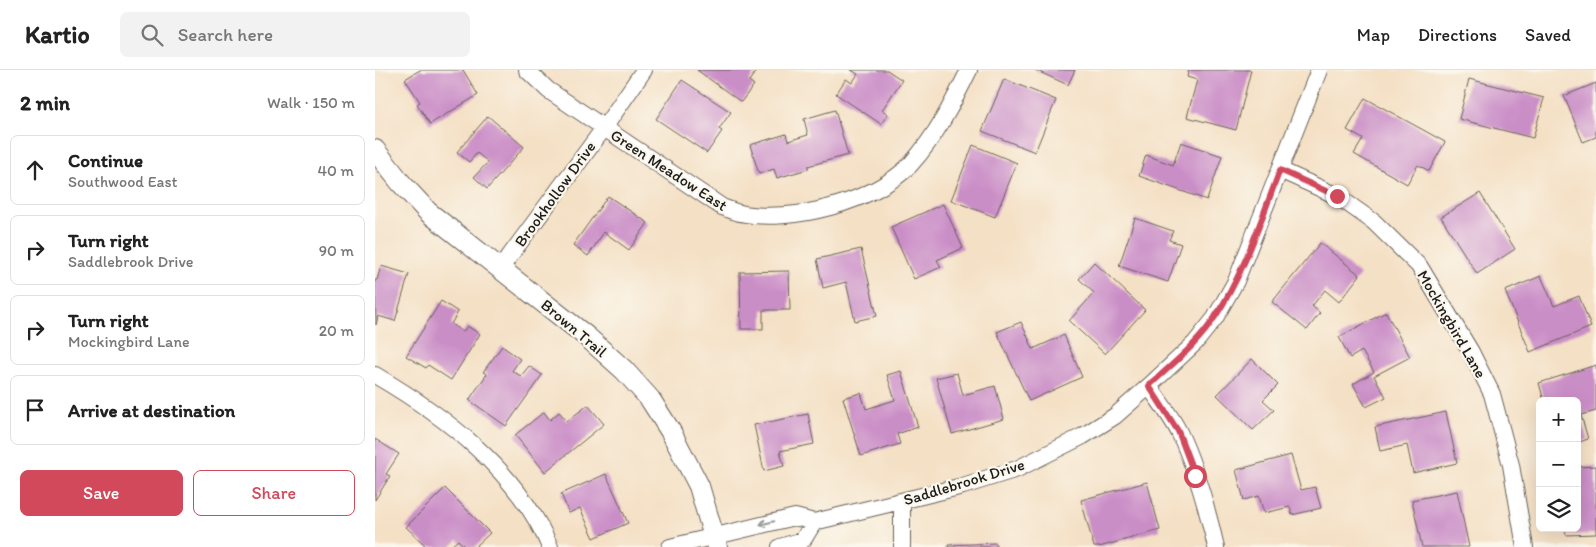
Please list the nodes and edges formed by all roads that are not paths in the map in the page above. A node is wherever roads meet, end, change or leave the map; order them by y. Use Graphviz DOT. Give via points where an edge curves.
graph roads {
  1 [pos="527,70"];
  2 [pos="643,70"];
  3 [pos="969,70"];
  4 [pos="1319,70"];
  5 [pos="604,128"];
  6 [pos="375,150"];
  7 [pos="1280,170"];
  8 [pos="500,269"];
  9 [pos="375,376"];
  10 [pos="1149,386"];
  11 [pos="902,502"];
  12 [pos="814,522"];
  13 [pos="715,541"];
  14 [pos="550,547"];
  15 [pos="670,547"];
  16 [pos="780,547"];
  17 [pos="903,547"];
  18 [pos="1216,547"];
  19 [pos="1525,547"];
  1 -- 5 [label="street, Green Meadow East" via="547,90"];
  2 -- 5 [label="street, Brookhollow Drive"];
  3 -- 5 [label="street, Green Meadow East" via="927,145 909,166 879,188 856,199 806,213 783,216 740,213 722,207"];
  4 -- 7 [label="street, Saddlebrook Drive"];
  5 -- 8 [label="street, Brookhollow Drive"];
  6 -- 8 [label="street, Brown Trail" via="428,212"];
  7 -- 10 [label="street, Saddlebrook Drive" via="1236,281 1215,318 1195,343"];
  7 -- 19 [label="street, Mockingbird Lane" via="1337,196 1375,222 1420,267 1492,394 1511,465"];
  8 -- 13 [label="street, Brown Trail" via="586,336 650,399 699,486"];
  9 -- 14 [label="street" via="412,397 487,458 518,493"];
  10 -- 11 [label="street, Saddlebrook Drive" via="1115,416 1017,469"];
  10 -- 18 [label="street" via="1178,431 1187,452"];
  11 -- 12 [label="street, Saddlebrook Drive"];
  11 -- 17 [label="street"];
  12 -- 13 [label="street, Saddlebrook Drive, one-way" via="795,517"];
  12 -- 16 [label="street" via="803,540"];
  13 -- 15 [label="street, Saddlebrook Drive"];
}
